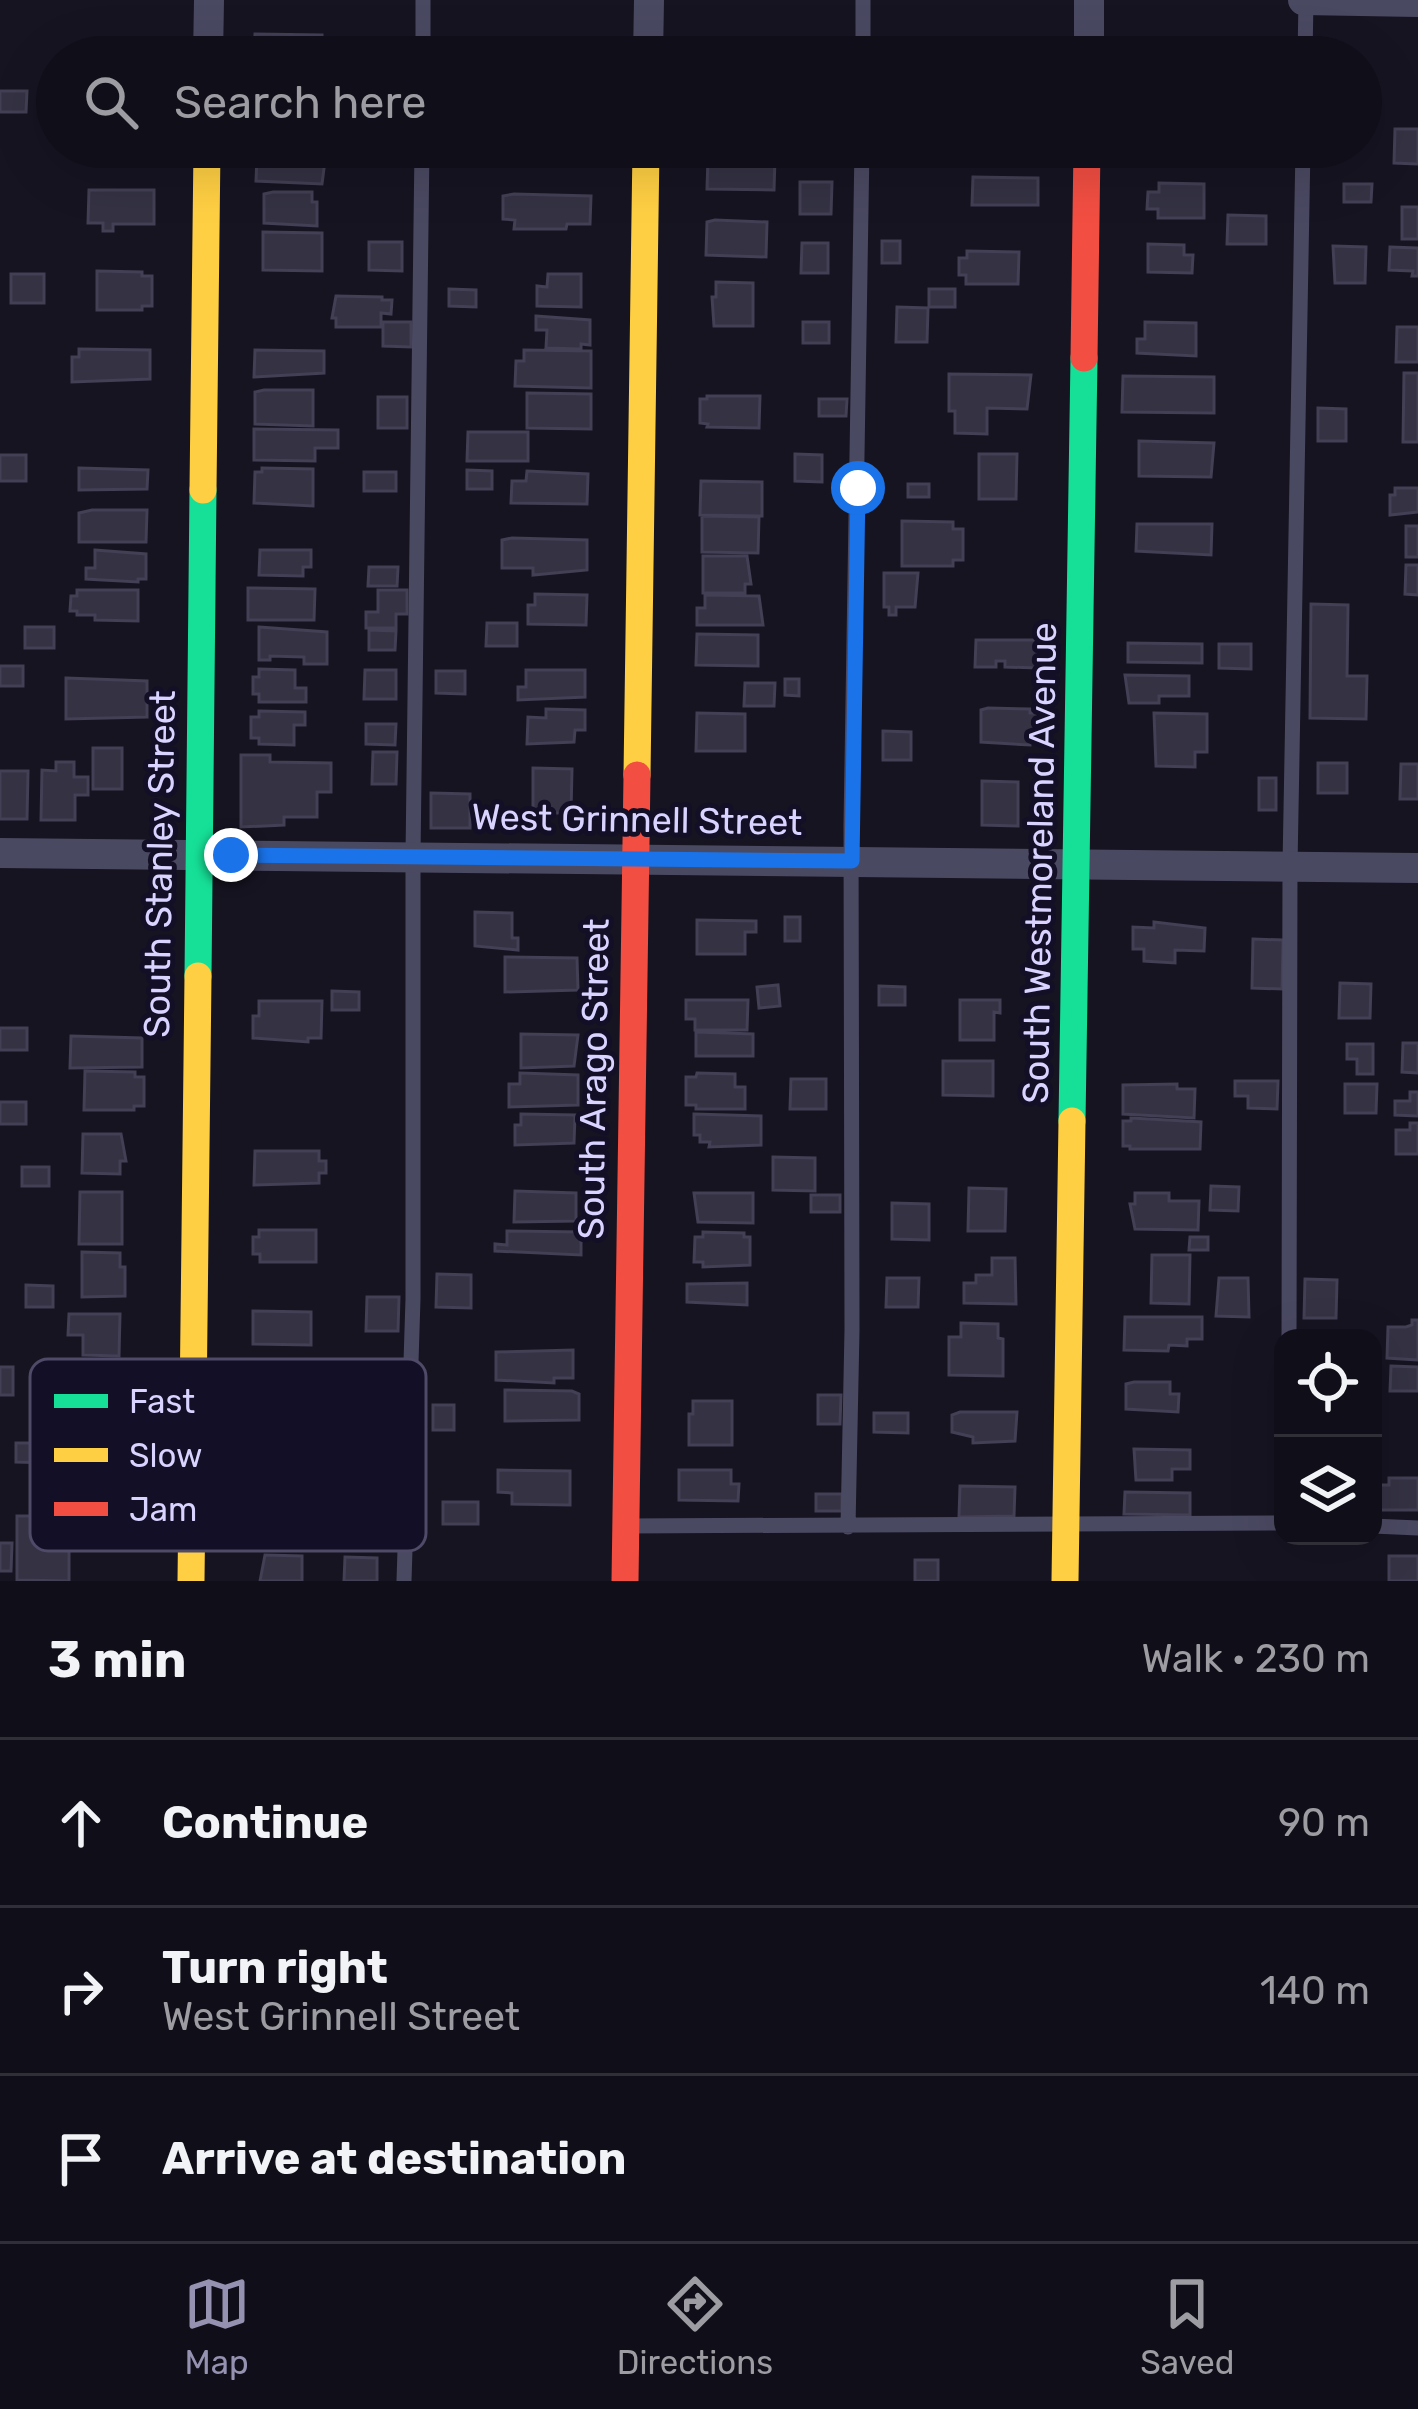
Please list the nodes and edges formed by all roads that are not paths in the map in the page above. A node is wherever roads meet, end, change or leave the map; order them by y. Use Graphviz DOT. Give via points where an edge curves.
graph roads {
  1 [pos="208,0"];
  2 [pos="423,0"];
  3 [pos="649,0"];
  4 [pos="862,0"];
  5 [pos="1089,0"];
  6 [pos="1304,0"];
  7 [pos="1418,2"];
  8 [pos="208,36"];
  9 [pos="423,36"];
  10 [pos="648,36"];
  11 [pos="863,36"];
  12 [pos="1089,36"];
  13 [pos="1305,36"];
  14 [pos="207,168"];
  15 [pos="422,168"];
  16 [pos="646,168"];
  17 [pos="862,168"];
  18 [pos="1088,168"];
  19 [pos="1303,168"];
  20 [pos="0,853"];
  21 [pos="197,854"];
  22 [pos="412,856"];
  23 [pos="634,859"];
  24 [pos="852,861"];
  25 [pos="1078,863"];
  26 [pos="1290,866"];
  27 [pos="1418,868"];
  28 [pos="1288,1329"];
  29 [pos="193,1359"];
  30 [pos="411,1359"];
  31 [pos="1066,1522"];
  32 [pos="1274,1523"];
  33 [pos="626,1526"];
  34 [pos="1382,1526"];
  35 [pos="848,1527"];
  36 [pos="1418,1528"];
  37 [pos="191,1551"];
  38 [pos="405,1551"];
  39 [pos="191,1581"];
  40 [pos="404,1581"];
  41 [pos="626,1581"];
  42 [pos="1065,1581"];
  1 -- 8 [label="street"];
  2 -- 9 [label="lane"];
  3 -- 10 [label="street"];
  4 -- 11 [label="lane"];
  5 -- 12 [label="street"];
  6 -- 7 [label="street"];
  6 -- 13 [label="lane"];
  14 -- 21 [label="street, South Stanley Street"];
  15 -- 22 [label="lane"];
  16 -- 23 [label="street, South Arago Street"];
  17 -- 24 [label="lane"];
  18 -- 25 [label="street, South Westmoreland Avenue"];
  19 -- 26 [label="lane"];
  20 -- 21 [label="street, West Grinnell Street"];
  21 -- 22 [label="street, West Grinnell Street"];
  21 -- 29 [label="street, South Stanley Street"];
  22 -- 23 [label="street, West Grinnell Street"];
  22 -- 30 [label="lane"];
  23 -- 24 [label="street, West Grinnell Street"];
  23 -- 33 [label="street, South Arago Street"];
  24 -- 25 [label="street, West Grinnell Street"];
  24 -- 35 [label="lane"];
  25 -- 26 [label="street, West Grinnell Street"];
  25 -- 31 [label="street, South Westmoreland Avenue"];
  26 -- 27 [label="street, West Grinnell Street"];
  26 -- 28 [label="lane"];
  31 -- 32 [label="lane"];
  31 -- 35 [label="lane"];
  31 -- 42 [label="street, South Westmoreland Avenue"];
  33 -- 35 [label="lane"];
  33 -- 41 [label="street, South Arago Street"];
  34 -- 36 [label="lane"];
  37 -- 39 [label="street, South Stanley Street"];
  38 -- 40 [label="lane"];
}
